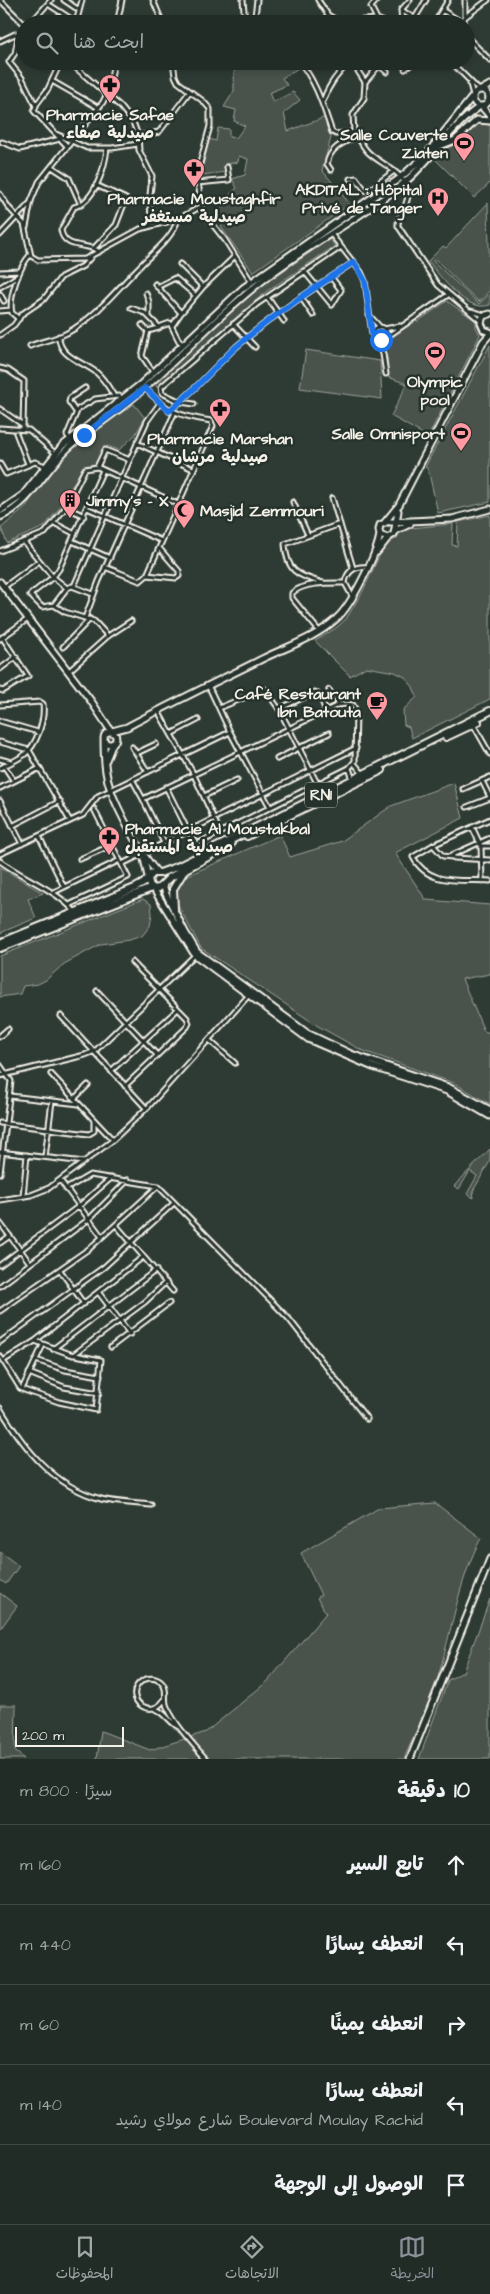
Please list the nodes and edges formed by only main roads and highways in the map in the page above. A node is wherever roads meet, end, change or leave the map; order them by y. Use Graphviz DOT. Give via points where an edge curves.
graph roads {
  1 [pos="490,85"];
  2 [pos="480,90"];
  3 [pos="473,95"];
  4 [pos="489,98"];
  5 [pos="481,107"];
  6 [pos="490,116"];
  7 [pos="490,120"];
  8 [pos="440,146"];
  9 [pos="402,180"];
  10 [pos="488,314"];
  11 [pos="483,328"];
  12 [pos="490,333"];
  13 [pos="483,342"];
  14 [pos="399,506"];
  15 [pos="490,509"];
  16 [pos="0,511"];
  17 [pos="0,517"];
  18 [pos="418,522"];
  19 [pos="392,525"];
  20 [pos="380,534"];
  21 [pos="388,538"];
  22 [pos="373,556"];
  23 [pos="0,582"];
  24 [pos="490,711"];
  25 [pos="490,715"];
  26 [pos="101,717"];
  27 [pos="472,722"];
  28 [pos="127,727"];
  29 [pos="111,731"];
  30 [pos="104,737"];
  31 [pos="115,741"];
  32 [pos="105,763"];
  33 [pos="354,781"];
  34 [pos="143,854"];
  35 [pos="187,868"];
  36 [pos="159,873"];
  37 [pos="148,878"];
  38 [pos="164,884"];
  39 [pos="153,888"];
  40 [pos="174,909"];
  41 [pos="77,915"];
  42 [pos="0,943"];
  43 [pos="0,948"];
  44 [pos="490,1110"];
  45 [pos="490,1116"];
  46 [pos="490,1559"];
  47 [pos="410,1759"];
  1 -- 2 [label="main road"];
  2 -- 3 [label="main road"];
  2 -- 4 [label="main road"];
  3 -- 5 [label="main road" via="473,101"];
  3 -- 9 [label="main road"];
  4 -- 5 [label="main road"];
  5 -- 6 [label="main road"];
  5 -- 8 [label="main road" via="466,116"];
  7 -- 8 [label="main road" via="477,120 455,140"];
  8 -- 9 [label="main road"];
  9 -- 16 [label="main road" via="251,281 153,373 70,439 23,494"];
  9 -- 17 [label="main road" via="232,305 145,388 66,450 29,496"];
  10 -- 11 [label="main road" via="481,321"];
  11 -- 12 [label="main road"];
  11 -- 13 [label="main road"];
  12 -- 13 [label="main road"];
  13 -- 14 [label="main road"];
  14 -- 19 [label="main road"];
  14 -- 19 [label="main road" via="392,516"];
  15 -- 18 [label="main road" via="452,519"];
  18 -- 19 [label="main road"];
  18 -- 19 [label="main road"];
  19 -- 20 [label="main road" via="379,527"];
  19 -- 21 [label="main road" via="392,536"];
  20 -- 21 [label="main road"];
  20 -- 22 [label="main road"];
  21 -- 22 [label="main road"];
  22 -- 28 [label="main road" via="338,618 320,632"];
  23 -- 26 [label="main road"];
  24 -- 27 [label="highway, RN1"];
  25 -- 27 [label="highway, RN1"];
  26 -- 29 [label="main road"];
  26 -- 30 [label="main road"];
  27 -- 33 [label="highway, RN1"];
  27 -- 33 [label="highway, RN1"];
  28 -- 29 [label="main road"];
  28 -- 31 [label="main road"];
  29 -- 30 [label="main road"];
  29 -- 31 [label="main road" via="115,733"];
  30 -- 31 [label="main road" via="107,743"];
  30 -- 32 [label="main road"];
  31 -- 32 [label="main road"];
  32 -- 34 [label="main road" via="111,790"];
  33 -- 35 [label="highway, RN1"];
  33 -- 36 [label="highway, RN1"];
  34 -- 36 [label="main road"];
  34 -- 37 [label="main road"];
  35 -- 38 [label="highway, RN1"];
  35 -- 40 [label="highway" via="174,887"];
  36 -- 37 [label="highway, RN1"];
  36 -- 38 [label="highway"];
  37 -- 39 [label="highway" via="148,884"];
  37 -- 41 [label="highway, RN1" via="135,888"];
  38 -- 39 [label="highway, RN1"];
  38 -- 40 [label="main road"];
  39 -- 41 [label="highway, RN1"];
  39 -- 45 [label="main road" via="195,955 317,1044 447,1091"];
  40 -- 44 [label="main road" via="198,952 314,1037 367,1060 439,1083"];
  41 -- 42 [label="highway, RN1"];
  41 -- 43 [label="highway, RN1"];
  46 -- 47 [label="main road"];
}
